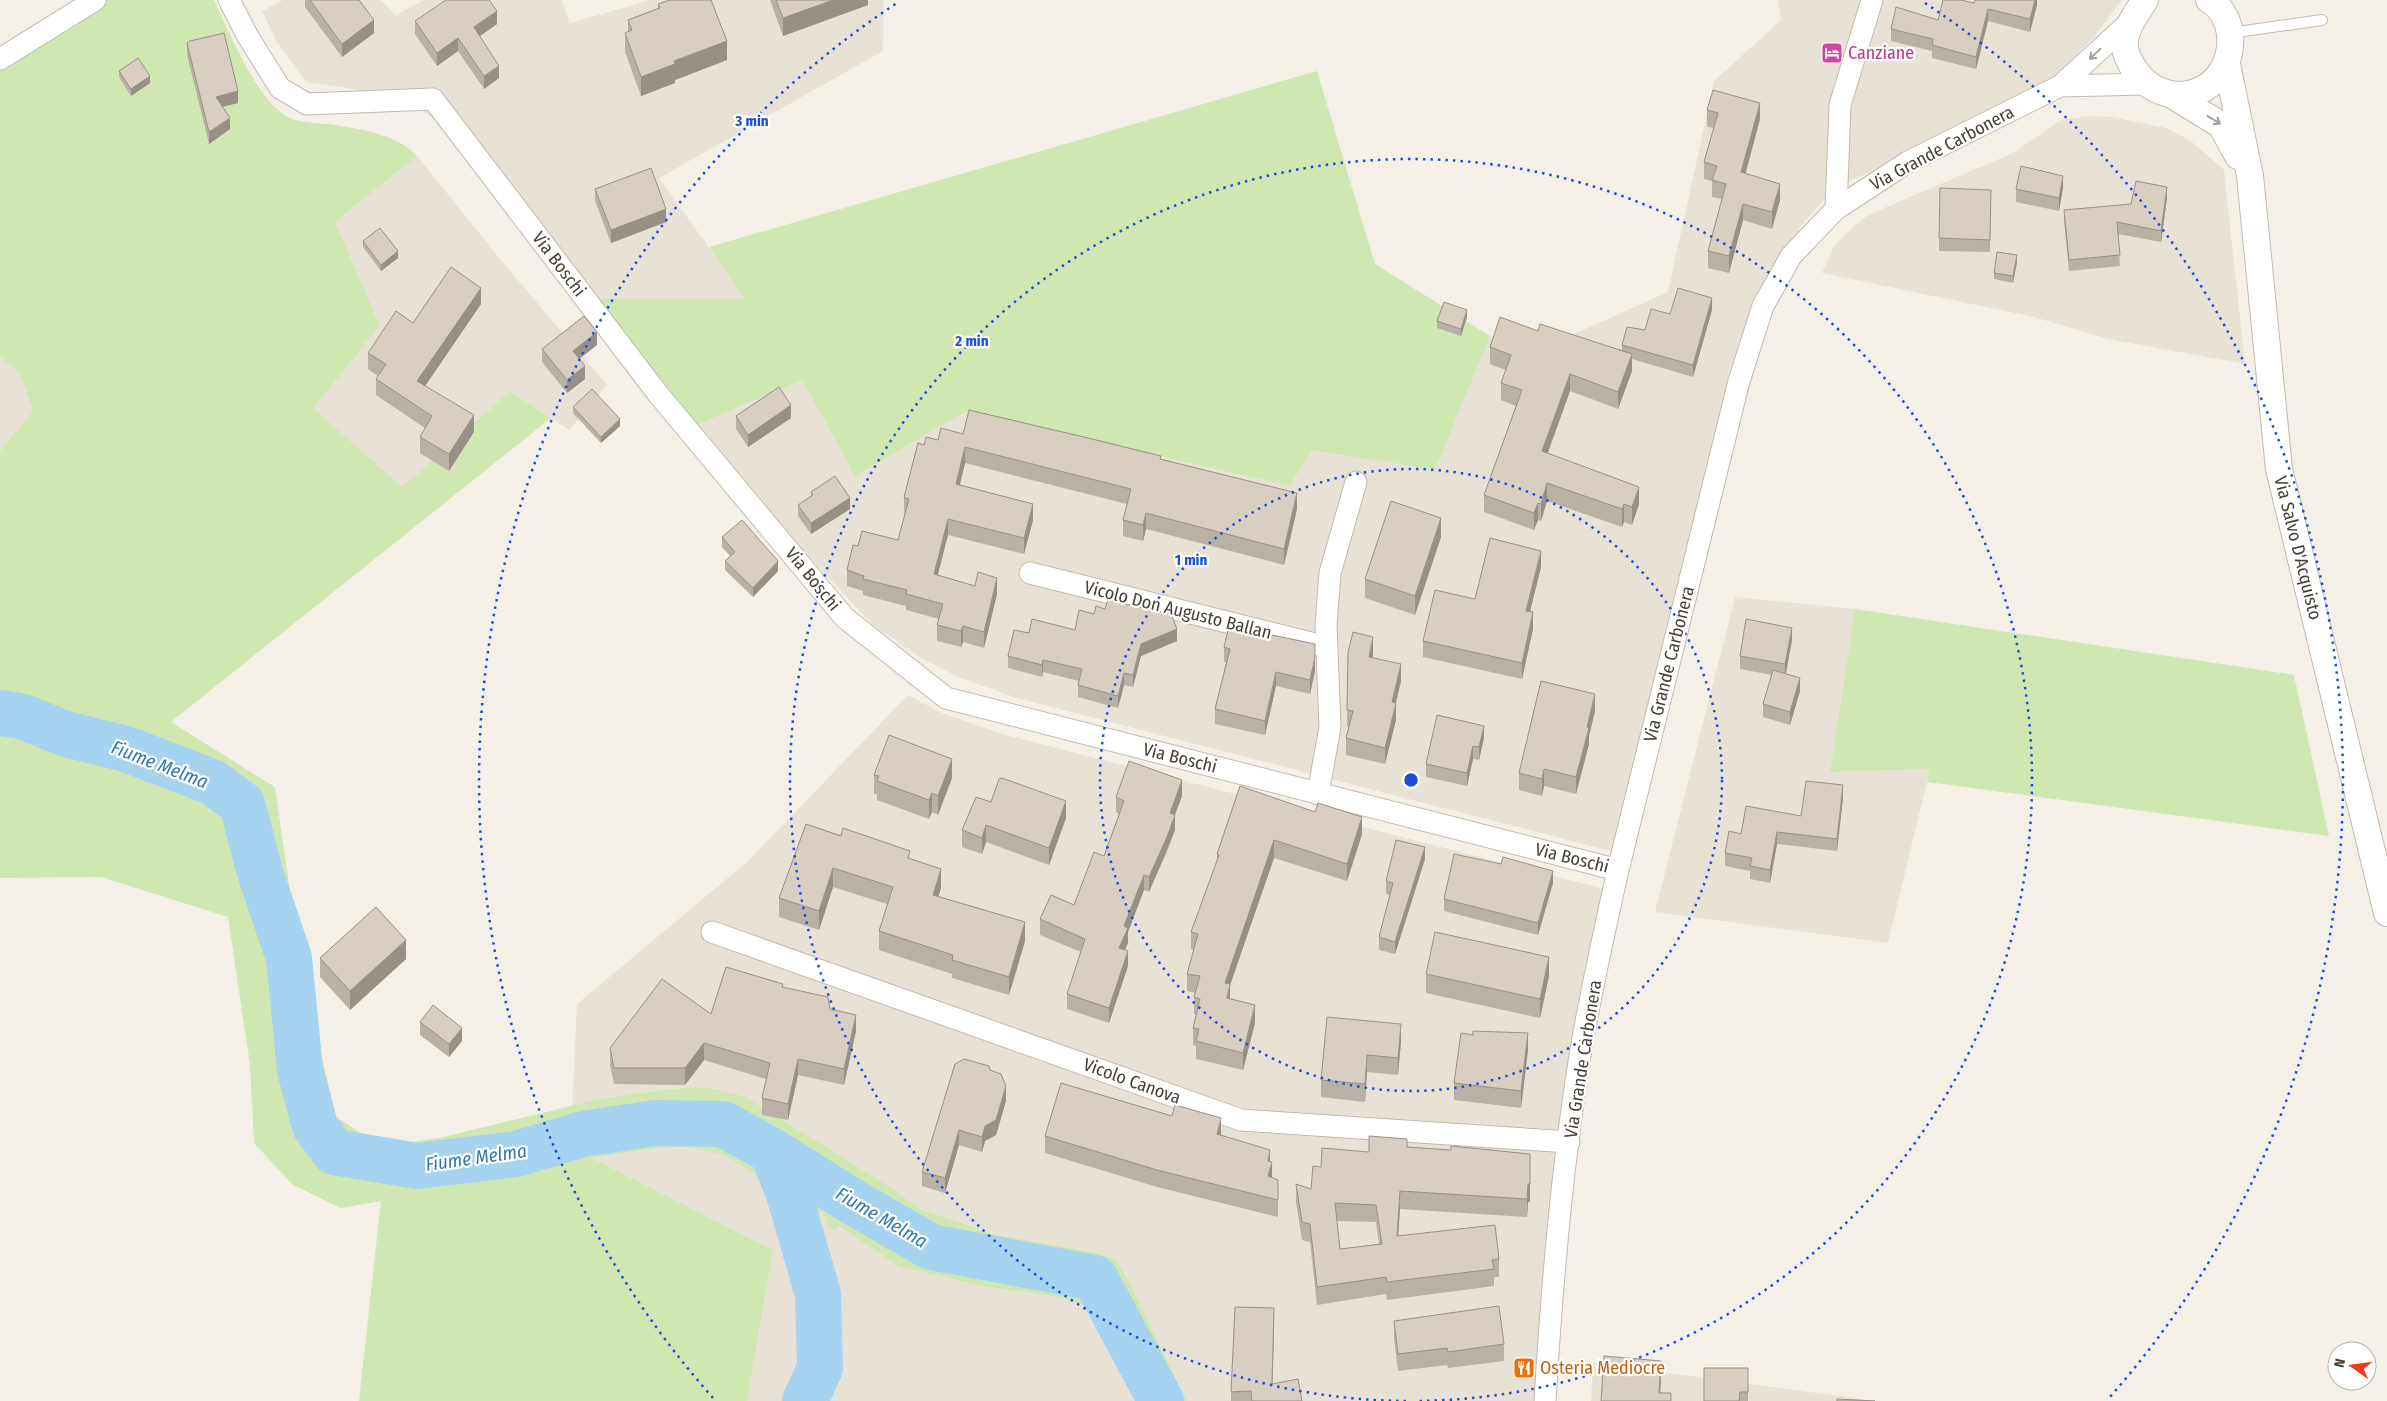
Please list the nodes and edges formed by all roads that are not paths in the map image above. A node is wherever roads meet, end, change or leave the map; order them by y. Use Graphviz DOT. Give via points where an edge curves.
graph roads {
  1 [pos="96,0"];
  2 [pos="229,0"];
  3 [pos="1872,0"];
  4 [pos="2211,0"];
  5 [pos="2142,7"];
  6 [pos="2322,20"];
  7 [pos="2230,33"];
  8 [pos="0,59"];
  9 [pos="2227,64"];
  10 [pos="2146,84"];
  11 [pos="2060,86"];
  12 [pos="2172,95"];
  13 [pos="2250,176"];
  14 [pos="1836,209"];
  15 [pos="1356,482"];
  16 [pos="1030,573"];
  17 [pos="1327,647"];
  18 [pos="1318,794"];
  19 [pos="1618,870"];
  20 [pos="2387,913"];
  21 [pos="712,932"];
  22 [pos="1569,1142"];
  23 [pos="1545,1401"];
  1 -- 8 [label="street"];
  2 -- 18 [label="street, Via Boschi" via="280,88 307,104 433,99 658,394 845,618 946,698"];
  3 -- 14 [label="street" via="1840,105"];
  4 -- 7 [label="street, Via Salvo D'Acquisto" via="2220,9"];
  5 -- 10 [label="street, Via Salvo D'Acquisto" via="2125,48 2131,66"];
  5 -- 11 [label="street, Via Grande Carbonera, one-way"];
  6 -- 7 [label="lane"];
  7 -- 9 [label="street, Via Salvo D'Acquisto" via="2231,51"];
  9 -- 12 [label="street, Via Salvo D'Acquisto" via="2217,79 2196,92"];
  9 -- 13 [label="street, Via Salvo D'Acquisto"];
  10 -- 11 [label="street, Via Grande Carbonera"];
  10 -- 12 [label="street, Via Salvo D'Acquisto"];
  11 -- 14 [label="street, Via Grande Carbonera" via="1908,162"];
  12 -- 13 [label="street, Via Salvo D'Acquisto, one-way" via="2221,125"];
  13 -- 20 [label="street, Via Salvo D'Acquisto" via="2279,469"];
  14 -- 19 [label="street, Via Grande Carbonera" via="1791,256 1763,306 1739,381"];
  15 -- 17 [label="street" via="1330,573"];
  16 -- 17 [label="street, Vicolo Don Augusto Ballan"];
  17 -- 18 [label="street" via="1330,727"];
  18 -- 19 [label="street, Via Boschi"];
  19 -- 22 [label="street, Via Grande Carbonera" via="1582,1044"];
  21 -- 22 [label="street, Vicolo Canova" via="1241,1120"];
  22 -- 23 [label="street, Via Grande Carbonera"];
}
